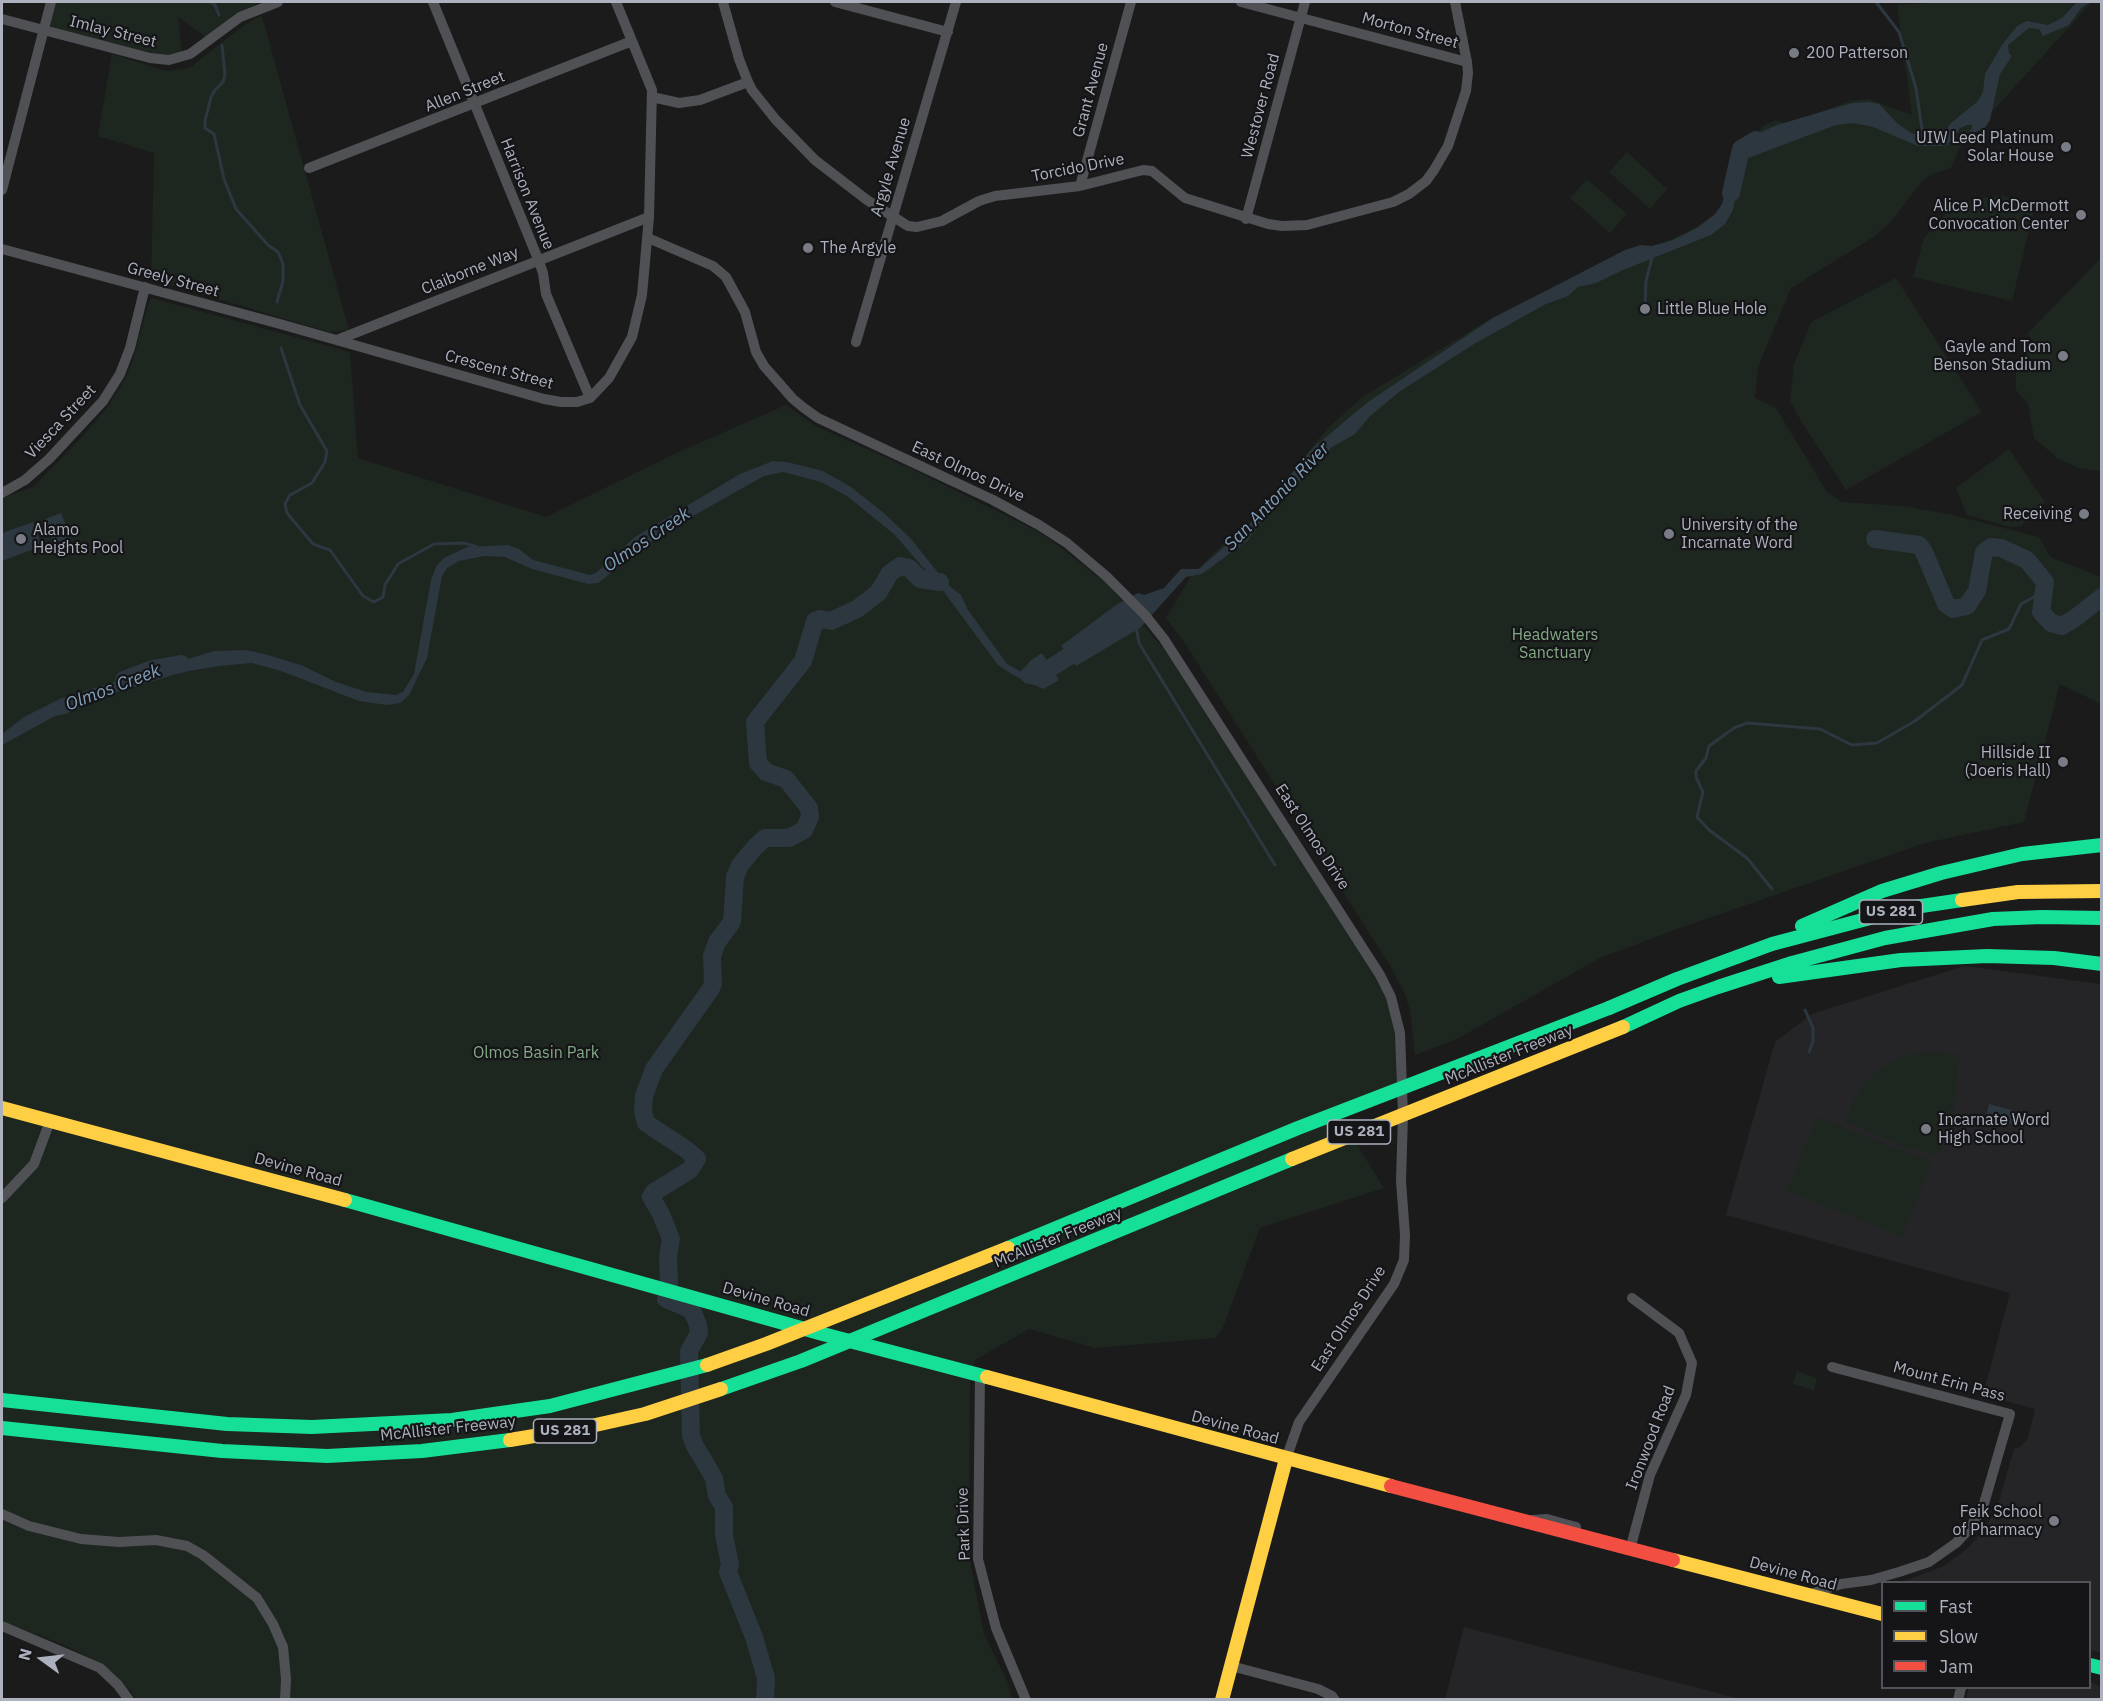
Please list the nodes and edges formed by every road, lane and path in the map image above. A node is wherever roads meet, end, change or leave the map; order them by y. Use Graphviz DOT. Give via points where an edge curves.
graph roads {
  1 [pos="51,2"];
  2 [pos="278,2"];
  3 [pos="433,2"];
  4 [pos="616,2"];
  5 [pos="723,2"];
  6 [pos="835,2"];
  7 [pos="956,2"];
  8 [pos="1131,2"];
  9 [pos="1241,2"];
  10 [pos="1305,2"];
  11 [pos="1455,2"];
  12 [pos="1300,17"];
  13 [pos="2,19"];
  14 [pos="44,30"];
  15 [pos="948,32"];
  16 [pos="632,41"];
  17 [pos="1467,62"];
  18 [pos="748,82"];
  19 [pos="652,97"];
  20 [pos="474,105"];
  21 [pos="309,168"];
  22 [pos="1080,186"];
  23 [pos="2,190"];
  24 [pos="892,216"];
  25 [pos="649,217"];
  26 [pos="1246,219"];
  27 [pos="648,238"];
  28 [pos="2,249"];
  29 [pos="538,260"];
  30 [pos="145,287"];
  31 [pos="337,340"];
  32 [pos="856,342"];
  33 [pos="590,398"];
  34 [pos="2,493"];
  35 [pos="2102,845"];
  36 [pos="2102,891"];
  37 [pos="2102,918"];
  38 [pos="2102,964"];
  39 [pos="1688,975"];
  40 [pos="1718,987"];
  41 [pos="2,1108"];
  42 [pos="50,1121"];
  43 [pos="2,1198"];
  44 [pos="1632,1298"];
  45 [pos="1832,1367"];
  46 [pos="980,1375"];
  47 [pos="2,1400"];
  48 [pos="2,1428"];
  49 [pos="1286,1459"];
  50 [pos="2,1514"];
  51 [pos="1523,1521"];
  52 [pos="1632,1542"];
  53 [pos="1695,1565"];
  54 [pos="1808,1595"];
  55 [pos="1881,1614"];
  56 [pos="2,1626"];
  57 [pos="1231,1666"];
  58 [pos="129,1700"];
  59 [pos="285,1700"];
  60 [pos="1026,1700"];
  61 [pos="1222,1700"];
  62 [pos="1335,1700"];
  1 -- 14 [label="street"];
  2 -- 14 [label="street, Imlay Street" via="240,17 190,54 169,60"];
  3 -- 20 [label="street, Harrison Avenue"];
  4 -- 16 [label="street"];
  5 -- 18 [label="street, Torcido Drive"];
  6 -- 15 [label="street"];
  7 -- 15 [label="street, Argyle Avenue"];
  8 -- 22 [label="street, Grant Avenue"];
  9 -- 12 [label="street, Morton Street"];
  10 -- 12 [label="street, Westover Road"];
  11 -- 17 [label="street, Torcido Drive"];
  12 -- 17 [label="street, Morton Street"];
  12 -- 26 [label="street, Westover Road"];
  13 -- 14 [label="street, Imlay Street"];
  14 -- 23 [label="street"];
  15 -- 24 [label="street, Argyle Avenue"];
  16 -- 19 [label="street"];
  16 -- 20 [label="street, Allen Street"];
  17 -- 26 [label="street, Torcido Drive" via="1466,91 1448,146 1426,181 1409,194 1379,207 1307,225 1282,226"];
  18 -- 19 [label="street" via="700,100 679,103"];
  18 -- 24 [label="street, Torcido Drive" via="808,154"];
  19 -- 25 [label="street"];
  20 -- 21 [label="street, Allen Street"];
  20 -- 29 [label="street, Harrison Avenue"];
  22 -- 24 [label="street, Torcido Drive" via="996,196 929,225 908,226"];
  22 -- 26 [label="street, Torcido Drive" via="1152,171 1185,198"];
  24 -- 32 [label="street, Argyle Avenue"];
  25 -- 27 [label="street"];
  25 -- 29 [label="street, Claiborne Way"];
  27 -- 33 [label="street" via="642,295 632,337 609,378"];
  27 -- 49 [label="street, East Olmos Drive" via="713,266 726,277 746,312 756,352 764,366 804,408 1039,525 1090,562 1145,615 1380,975 1391,997 1400,1033 1404,1260 1394,1284 1299,1422"];
  28 -- 30 [label="street, Greely Street"];
  29 -- 31 [label="street, Claiborne Way"];
  29 -- 33 [label="street, Harrison Avenue" via="546,294"];
  30 -- 31 [label="street, Greely Street"];
  30 -- 34 [label="street, Viesca Street" via="130,348 103,401 33,473"];
  31 -- 33 [label="street, Crescent Street" via="544,399 577,402"];
  35 -- 39 [label="main road" via="2022,854 1882,891"];
  36 -- 39 [label="main road, McAllister Freeway / US 281" via="2018,892 1908,908 1772,944"];
  37 -- 40 [label="main road, McAllister Freeway / US 281" via="1994,919 1942,927 1885,938"];
  38 -- 40 [label="main road" via="1998,956 1901,960"];
  39 -- 47 [label="main road, McAllister Freeway / US 281, bridge" via="715,1364 550,1406 452,1420 312,1426 227,1424"];
  40 -- 48 [label="main road, McAllister Freeway / US 281, bridge" via="801,1361 645,1414 505,1441 327,1456 222,1451"];
  41 -- 42 [label="main road, Devine Road"];
  42 -- 43 [label="street" via="34,1164"];
  42 -- 46 [label="main road, Devine Road"];
  44 -- 52 [label="street, Ironwood Road" via="1679,1333 1692,1363 1686,1395 1650,1475"];
  45 -- 54 [label="street, Mount Erin Pass" via="2010,1414 1983,1508 1956,1543 1929,1562"];
  46 -- 49 [label="main road, Devine Road"];
  46 -- 60 [label="street, Park Drive" via="978,1559 996,1628"];
  49 -- 51 [label="main road, Devine Road"];
  49 -- 57 [label="main road, East Olmos Drive"];
  50 -- 59 [label="street" via="28,1526 81,1539 156,1540 187,1546 203,1555 257,1599 273,1624 283,1647"];
  51 -- 52 [label="street, Devine Road" via="1546,1519"];
  51 -- 53 [label="main road, Devine Road"];
  52 -- 53 [label="street, Devine Road" via="1681,1555"];
  53 -- 54 [label="main road, Devine Road"];
  54 -- 55 [label="main road, Devine Road"];
  56 -- 58 [label="street" via="100,1668"];
  57 -- 61 [label="main road, East Olmos Drive"];
  57 -- 62 [label="street" via="1318,1689"];
}
